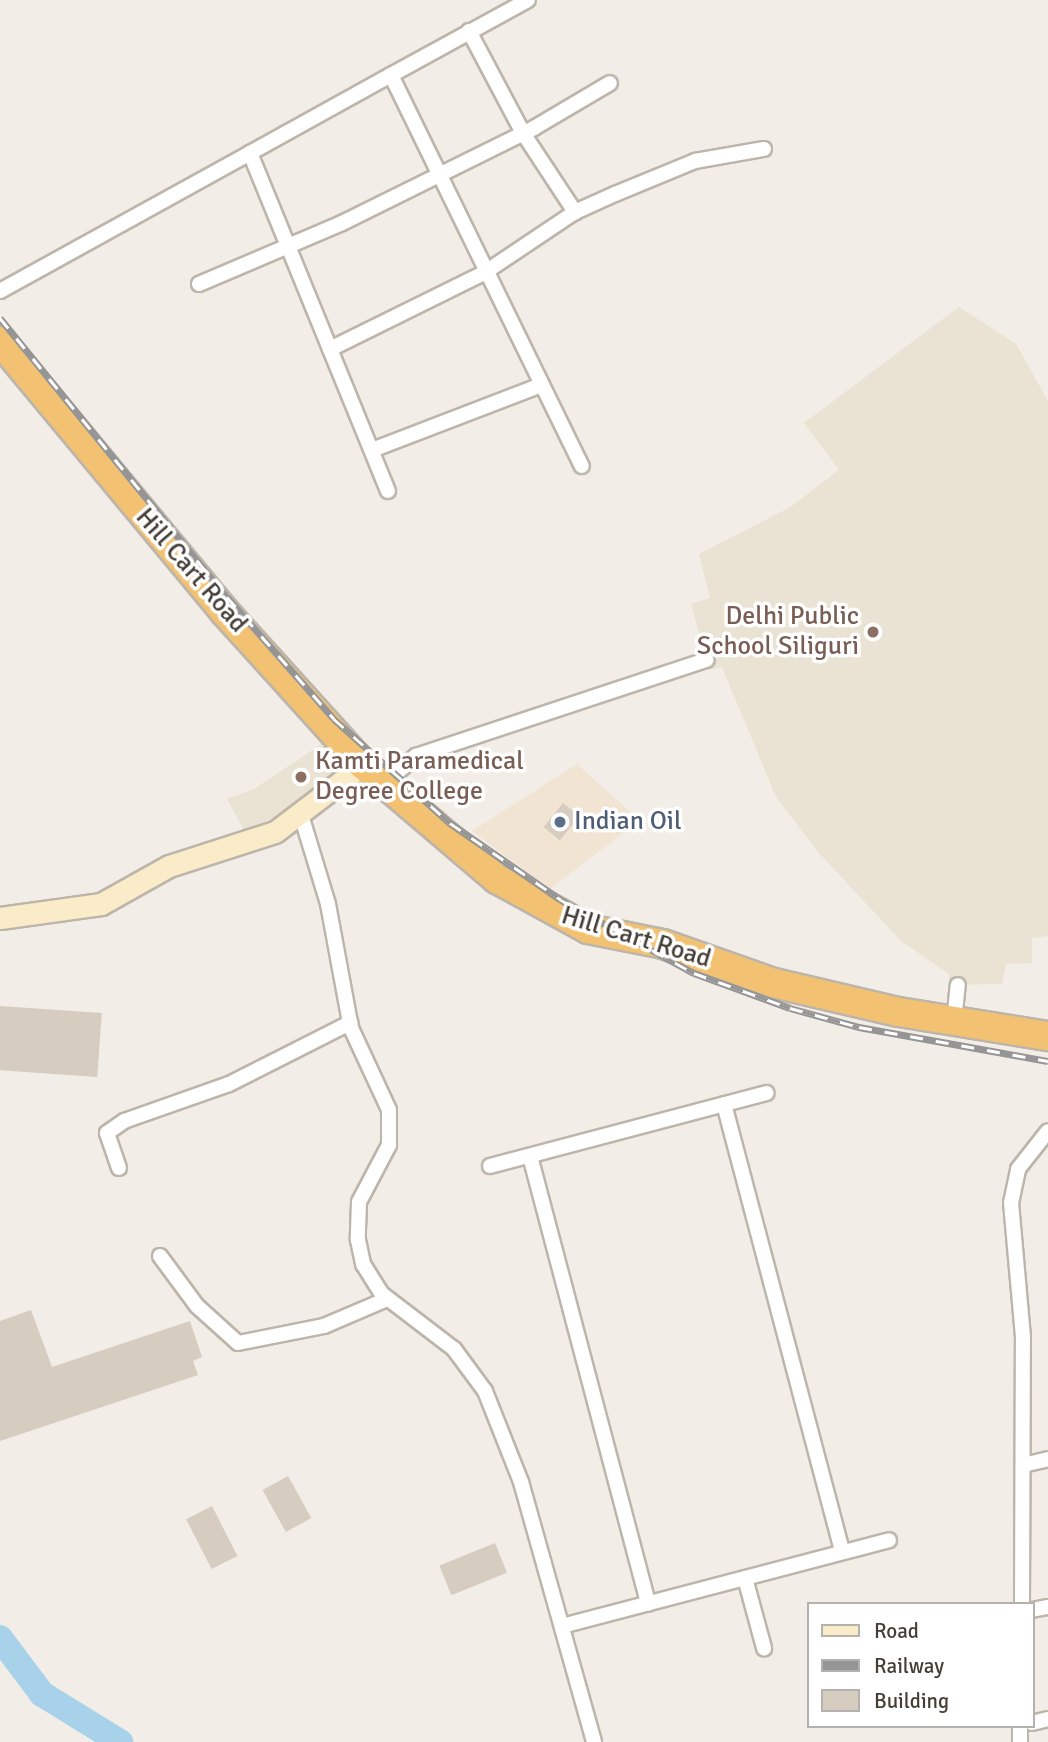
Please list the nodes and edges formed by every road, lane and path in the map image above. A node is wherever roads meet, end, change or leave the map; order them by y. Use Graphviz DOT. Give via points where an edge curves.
graph roads {
  1 [pos="528,0"];
  2 [pos="469,31"];
  3 [pos="391,75"];
  4 [pos="610,83"];
  5 [pos="523,133"];
  6 [pos="764,149"];
  7 [pos="250,153"];
  8 [pos="438,176"];
  9 [pos="575,212"];
  10 [pos="288,245"];
  11 [pos="484,273"];
  12 [pos="199,284"];
  13 [pos="0,291"];
  14 [pos="0,341"];
  15 [pos="330,349"];
  16 [pos="541,386"];
  17 [pos="372,450"];
  18 [pos="582,466"];
  19 [pos="388,491"];
  20 [pos="707,660"];
  21 [pos="363,765"];
  22 [pos="384,784"];
  23 [pos="301,815"];
  24 [pos="0,918"];
  25 [pos="958,985"];
  26 [pos="954,1021"];
  27 [pos="350,1023"];
  28 [pos="1048,1036"];
  29 [pos="767,1093"];
  30 [pos="724,1104"];
  31 [pos="1048,1131"];
  32 [pos="530,1156"];
  33 [pos="490,1166"];
  34 [pos="119,1168"];
  35 [pos="160,1256"];
  36 [pos="387,1299"];
  37 [pos="1048,1459"];
  38 [pos="1023,1465"];
  39 [pos="889,1540"];
  40 [pos="842,1552"];
  41 [pos="746,1578"];
  42 [pos="1022,1602"];
  43 [pos="648,1604"];
  44 [pos="562,1626"];
  45 [pos="764,1648"];
  46 [pos="594,1742"];
  1 -- 2 [label="street"];
  2 -- 3 [label="street"];
  2 -- 5 [label="street"];
  3 -- 7 [label="street"];
  3 -- 8 [label="street"];
  4 -- 5 [label="street"];
  5 -- 8 [label="street"];
  5 -- 9 [label="street"];
  6 -- 9 [label="street" via="695,161"];
  7 -- 10 [label="street"];
  7 -- 13 [label="street"];
  8 -- 10 [label="street"];
  8 -- 11 [label="street"];
  9 -- 11 [label="street"];
  10 -- 12 [label="street"];
  10 -- 15 [label="street"];
  11 -- 15 [label="street"];
  11 -- 16 [label="street"];
  14 -- 21 [label="highway, Hill Cart Road" via="216,601"];
  15 -- 17 [label="street"];
  16 -- 17 [label="street"];
  16 -- 18 [label="street"];
  17 -- 19 [label="street"];
  20 -- 22 [label="street" via="416,756"];
  21 -- 22 [label="highway, Hill Cart Road"];
  21 -- 23 [label="street"];
  22 -- 26 [label="highway, Hill Cart Road" via="487,872 588,929 663,944 834,999"];
  23 -- 24 [label="street" via="244,844 169,866 102,904"];
  23 -- 27 [label="street" via="328,904"];
  25 -- 26 [label="street"];
  26 -- 28 [label="highway, Hill Cart Road"];
  27 -- 34 [label="street" via="229,1084 124,1121 107,1133"];
  27 -- 36 [label="street" via="385,1094 390,1119 389,1145 366,1184 356,1220 363,1264"];
  29 -- 30 [label="street"];
  30 -- 32 [label="street"];
  30 -- 40 [label="street"];
  31 -- 38 [label="street" via="1018,1170 1011,1203 1023,1337"];
  32 -- 33 [label="street"];
  32 -- 43 [label="street"];
  35 -- 36 [label="street" via="197,1307 238,1343 324,1326"];
  36 -- 44 [label="street" via="454,1349 485,1391 521,1482"];
  37 -- 38 [label="street"];
  38 -- 42 [label="street"];
  39 -- 40 [label="street"];
  40 -- 41 [label="street"];
  41 -- 43 [label="street"];
  41 -- 45 [label="street"];
  43 -- 44 [label="street"];
  44 -- 46 [label="street"];
}
